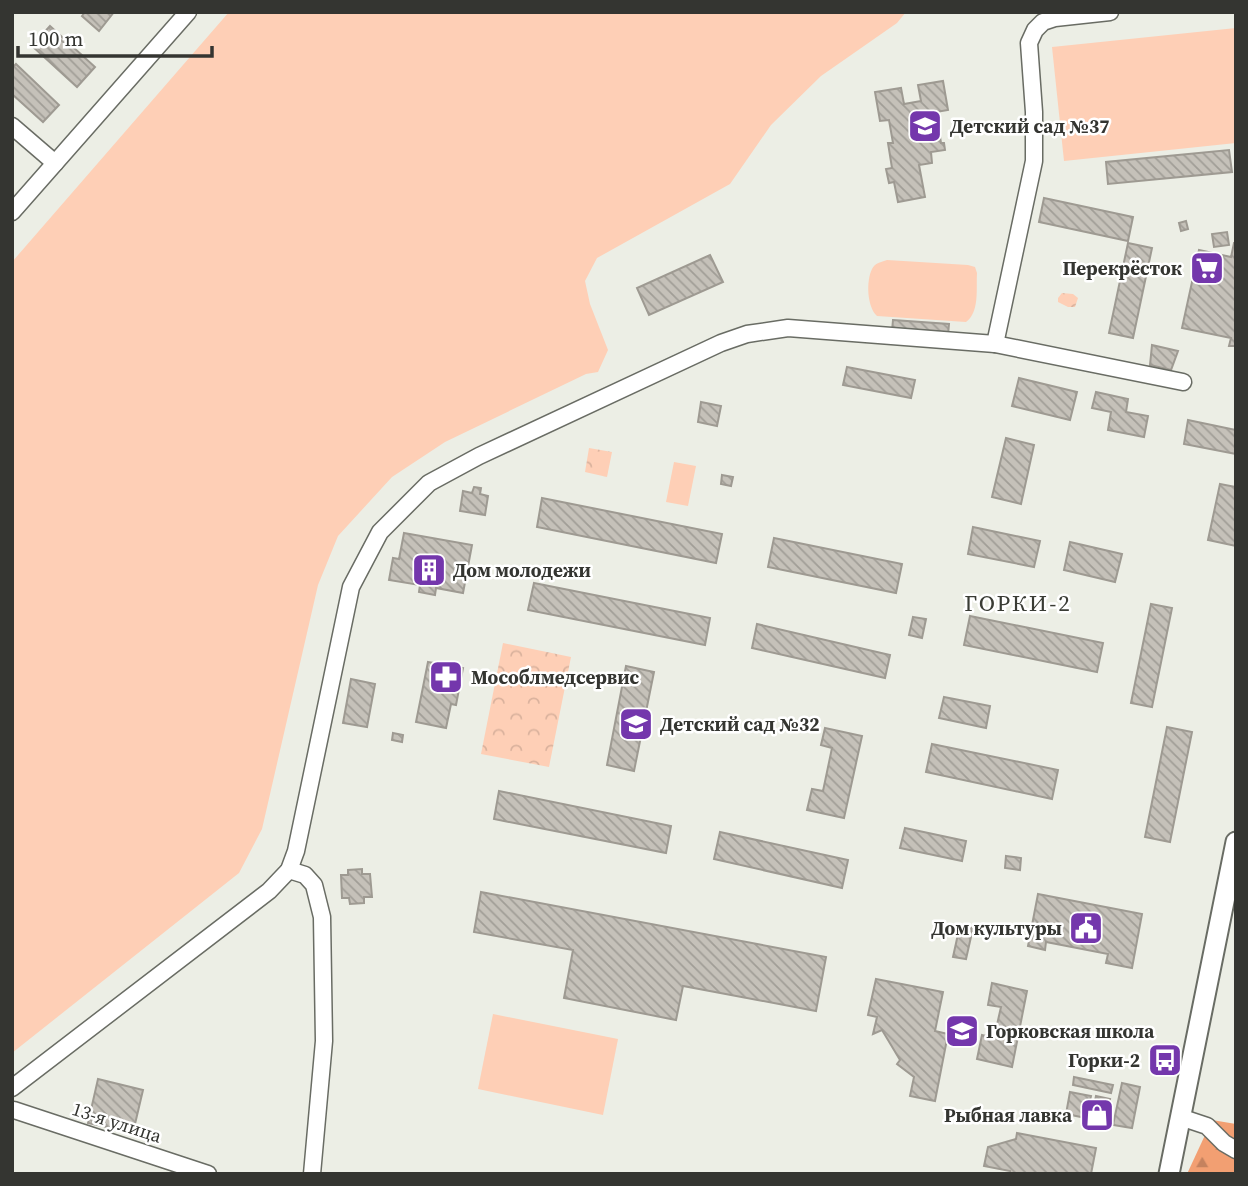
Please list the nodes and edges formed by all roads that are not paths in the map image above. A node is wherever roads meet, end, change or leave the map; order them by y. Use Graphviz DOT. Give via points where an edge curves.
graph roads {
  1 [pos="188,12"];
  2 [pos="1110,12"];
  3 [pos="1087,13"];
  4 [pos="12,126"];
  5 [pos="55,163"];
  6 [pos="12,212"];
  7 [pos="995,344"];
  8 [pos="1183,382"];
  9 [pos="1236,842"];
  10 [pos="289,870"];
  11 [pos="12,1088"];
  12 [pos="13,1110"];
  13 [pos="1180,1116"];
  14 [pos="1236,1150"];
  15 [pos="208,1174"];
  16 [pos="312,1174"];
  17 [pos="1169,1174"];
  1 -- 5 [label="street"];
  2 -- 3 [label="street"];
  3 -- 7 [label="street" via="1043,22 1029,44 1034,161"];
  4 -- 5 [label="street"];
  5 -- 6 [label="street"];
  7 -- 8 [label="street"];
  7 -- 10 [label="street" via="806,329 747,334 536,428 429,483 380,532 351,587"];
  9 -- 13 [label="main road"];
  10 -- 11 [label="street" via="269,891"];
  10 -- 16 [label="street" via="305,875 314,885 322,917 324,1041"];
  12 -- 15 [label="street, 13-я улица"];
  13 -- 14 [label="street" via="1207,1126"];
  13 -- 17 [label="main road"];
}
